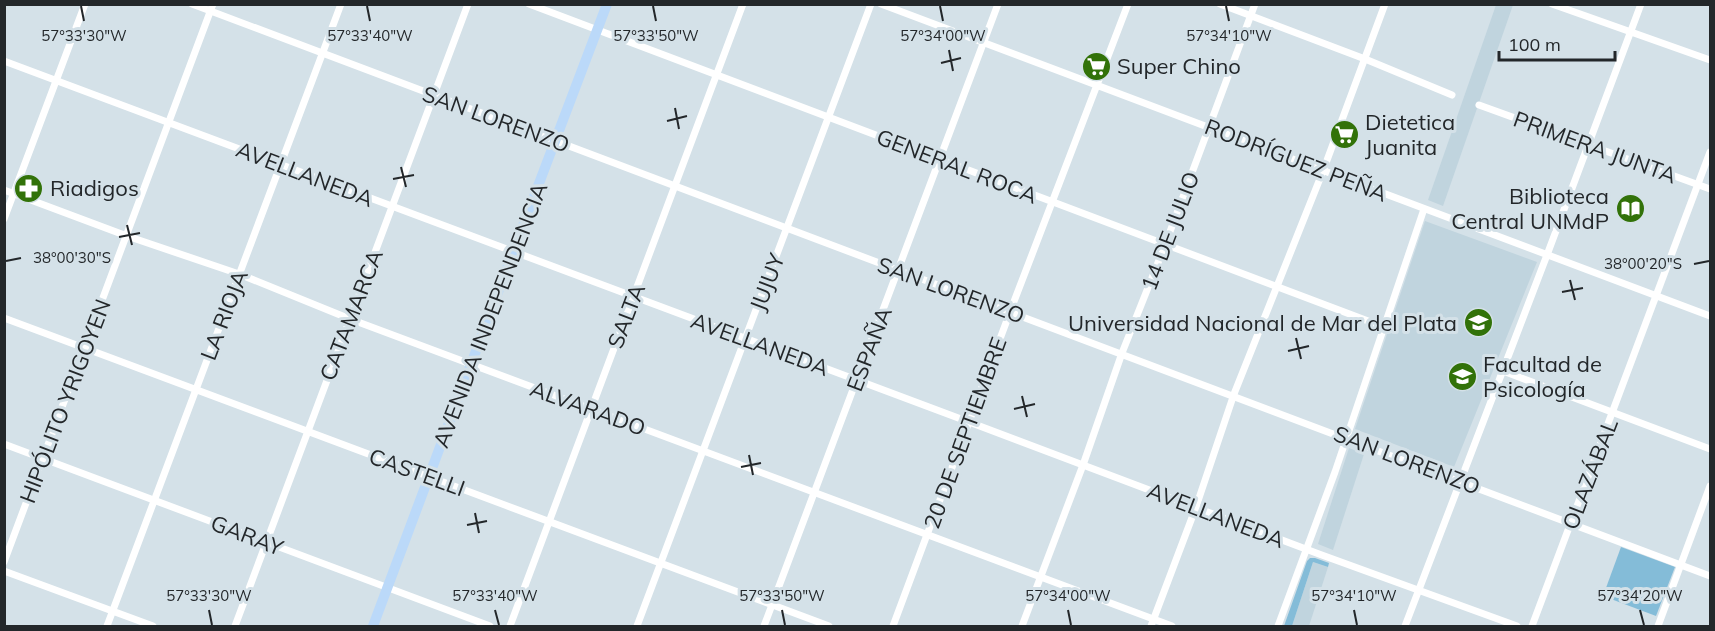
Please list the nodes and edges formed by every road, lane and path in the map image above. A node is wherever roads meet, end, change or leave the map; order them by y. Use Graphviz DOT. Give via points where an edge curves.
graph roads {
  1 [pos="85,4"];
  2 [pos="192,4"];
  3 [pos="341,4"];
  4 [pos="468,4"];
  5 [pos="530,4"];
  6 [pos="608,4"];
  7 [pos="743,4"];
  8 [pos="871,4"];
  9 [pos="881,4"];
  10 [pos="998,4"];
  11 [pos="1128,4"];
  12 [pos="1221,4"];
  13 [pos="1255,4"];
  14 [pos="1385,4"];
  15 [pos="1552,4"];
  16 [pos="1641,4"];
  17 [pos="212,8"];
  18 [pos="1251,16"];
  19 [pos="598,30"];
  20 [pos="1630,33"];
  21 [pos="984,43"];
  22 [pos="322,54"];
  23 [pos="1365,59"];
  24 [pos="1710,60"];
  25 [pos="4,61"];
  26 [pos="716,75"];
  27 [pos="56,80"];
  28 [pos="1097,85"];
  29 [pos="1452,95"];
  30 [pos="434,96"];
  31 [pos="1479,105"];
  32 [pos="829,118"];
  33 [pos="169,123"];
  34 [pos="1209,128"];
  35 [pos="556,141"];
  36 [pos="1588,144"];
  37 [pos="1710,152"];
  38 [pos="940,160"];
  39 [pos="280,165"];
  40 [pos="1323,171"];
  41 [pos="1698,184"];
  42 [pos="675,186"];
  43 [pos="1710,189"];
  44 [pos="4,190"];
  45 [pos="14,194"];
  46 [pos="1053,202"];
  47 [pos="392,207"];
  48 [pos="1425,209"];
  49 [pos="4,219"];
  50 [pos="787,228"];
  51 [pos="126,236"];
  52 [pos="1165,245"];
  53 [pos="513,252"];
  54 [pos="1547,255"];
  55 [pos="898,270"];
  56 [pos="239,274"];
  57 [pos="1277,286"];
  58 [pos="1656,296"];
  59 [pos="633,297"];
  60 [pos="1010,312"];
  61 [pos="1710,316"];
  62 [pos="4,318"];
  63 [pos="350,319"];
  64 [pos="1384,327"];
  65 [pos="746,339"];
  66 [pos="85,348"];
  67 [pos="1122,353"];
  68 [pos="472,365"];
  69 [pos="1503,371"];
  70 [pos="857,380"];
  71 [pos="196,389"];
  72 [pos="1234,394"];
  73 [pos="591,409"];
  74 [pos="1613,412"];
  75 [pos="969,422"];
  76 [pos="308,431"];
  77 [pos="1346,436"];
  78 [pos="4,444"];
  79 [pos="1710,448"];
  80 [pos="703,451"];
  81 [pos="43,458"];
  82 [pos="1083,465"];
  83 [pos="430,477"];
  84 [pos="1460,481"];
  85 [pos="1710,486"];
  86 [pos="815,493"];
  87 [pos="154,500"];
  88 [pos="1196,507"];
  89 [pos="549,521"];
  90 [pos="1571,523"];
  91 [pos="927,535"];
  92 [pos="266,542"];
  93 [pos="1306,550"];
  94 [pos="4,562"];
  95 [pos="661,564"];
  96 [pos="1681,565"];
  97 [pos="4,571"];
  98 [pos="1710,576"];
  99 [pos="1040,577"];
  100 [pos="388,588"];
  101 [pos="1419,591"];
  102 [pos="772,605"];
  103 [pos="113,611"];
  104 [pos="1152,623"];
  105 [pos="107,627"];
  106 [pos="153,627"];
  107 [pos="235,627"];
  108 [pos="373,627"];
  109 [pos="490,627"];
  110 [pos="510,627"];
  111 [pos="637,627"];
  112 [pos="764,627"];
  113 [pos="829,627"];
  114 [pos="893,627"];
  115 [pos="1022,627"];
  116 [pos="1172,627"];
  117 [pos="1278,627"];
  118 [pos="1405,627"];
  119 [pos="1517,627"];
  120 [pos="1532,627"];
  121 [pos="1658,627"];
  1 -- 27 [label="street"];
  2 -- 17 [label="street, SAN LORENZO"];
  3 -- 22 [label="street, LA RIOJA"];
  4 -- 30 [label="street, CATAMARCA"];
  5 -- 19 [label="street, GENERAL ROCA"];
  6 -- 19 [label="main road, AVENIDA INDEPENDENCIA"];
  7 -- 26 [label="street, SALTA"];
  8 -- 32 [label="street, JUJUY"];
  9 -- 21 [label="street, RODRÍGUEZ PEÑA"];
  10 -- 21 [label="street, ESPAÑA"];
  11 -- 28 [label="street, 20 DE SEPTIEMBRE"];
  12 -- 18 [label="street"];
  13 -- 18 [label="street, 14 DE JULIO"];
  14 -- 23 [label="street"];
  15 -- 20 [label="street"];
  16 -- 20 [label="street"];
  17 -- 22 [label="street, SAN LORENZO"];
  17 -- 33 [label="street, HIPÓLITO YRIGOYEN"];
  18 -- 23 [label="street"];
  18 -- 34 [label="street, 14 DE JULIO"];
  19 -- 26 [label="street, GENERAL ROCA"];
  19 -- 35 [label="main road, AVENIDA INDEPENDENCIA"];
  20 -- 24 [label="street"];
  20 -- 36 [label="street"];
  21 -- 28 [label="street, RODRÍGUEZ PEÑA"];
  21 -- 38 [label="street, ESPAÑA"];
  22 -- 30 [label="street, SAN LORENZO"];
  22 -- 39 [label="street, LA RIOJA"];
  23 -- 29 [label="street"];
  23 -- 40 [label="street"];
  25 -- 27 [label="street, AVELLANEDA"];
  26 -- 32 [label="street, GENERAL ROCA"];
  26 -- 42 [label="street, SALTA"];
  27 -- 33 [label="street, AVELLANEDA"];
  27 -- 45 [label="street"];
  28 -- 34 [label="street, RODRÍGUEZ PEÑA"];
  28 -- 46 [label="street, 20 DE SEPTIEMBRE"];
  30 -- 35 [label="street, SAN LORENZO"];
  30 -- 47 [label="street, CATAMARCA"];
  31 -- 36 [label="street, PRIMERA JUNTA"];
  32 -- 38 [label="street, GENERAL ROCA"];
  32 -- 50 [label="street, JUJUY"];
  33 -- 39 [label="street, AVELLANEDA"];
  33 -- 51 [label="street, HIPÓLITO YRIGOYEN"];
  34 -- 40 [label="street, RODRÍGUEZ PEÑA"];
  34 -- 52 [label="street, 14 DE JULIO"];
  35 -- 42 [label="street, SAN LORENZO"];
  35 -- 53 [label="main road, AVENIDA INDEPENDENCIA"];
  36 -- 41 [label="street, PRIMERA JUNTA"];
  36 -- 54 [label="street"];
  37 -- 41 [label="street, OLAZÁBAL"];
  38 -- 46 [label="street, GENERAL ROCA"];
  38 -- 55 [label="street, ESPAÑA"];
  39 -- 47 [label="street, AVELLANEDA"];
  39 -- 56 [label="street, LA RIOJA"];
  40 -- 48 [label="street, RODRÍGUEZ PEÑA"];
  40 -- 57 [label="street"];
  41 -- 43 [label="street, PRIMERA JUNTA"];
  41 -- 58 [label="street, OLAZÁBAL"];
  42 -- 50 [label="street, SAN LORENZO"];
  42 -- 59 [label="street, SALTA"];
  44 -- 45 [label="street, ALVARADO"];
  45 -- 49 [label="street"];
  45 -- 51 [label="street, ALVARADO"];
  46 -- 52 [label="street, GENERAL ROCA"];
  46 -- 60 [label="street, 20 DE SEPTIEMBRE"];
  47 -- 53 [label="street, AVELLANEDA"];
  47 -- 63 [label="street, CATAMARCA"];
  48 -- 54 [label="street, RODRÍGUEZ PEÑA"];
  48 -- 64 [label="street"];
  50 -- 55 [label="street, SAN LORENZO"];
  50 -- 65 [label="street, JUJUY"];
  51 -- 56 [label="street, ALVARADO"];
  51 -- 66 [label="street, HIPÓLITO YRIGOYEN"];
  52 -- 57 [label="street, GENERAL ROCA"];
  52 -- 67 [label="street, 14 DE JULIO"];
  53 -- 59 [label="street, AVELLANEDA"];
  53 -- 68 [label="main road, AVENIDA INDEPENDENCIA"];
  54 -- 58 [label="street, RODRÍGUEZ PEÑA"];
  54 -- 69 [label="street"];
  55 -- 60 [label="street, SAN LORENZO"];
  55 -- 70 [label="street, ESPAÑA"];
  56 -- 63 [label="street, ALVARADO"];
  56 -- 71 [label="street, LA RIOJA"];
  57 -- 64 [label="street, GENERAL ROCA"];
  57 -- 72 [label="street"];
  58 -- 61 [label="street, RODRÍGUEZ PEÑA"];
  58 -- 74 [label="street, OLAZÁBAL"];
  59 -- 65 [label="street, AVELLANEDA"];
  59 -- 73 [label="street, SALTA"];
  60 -- 67 [label="street, SAN LORENZO"];
  60 -- 75 [label="street, 20 DE SEPTIEMBRE"];
  62 -- 66 [label="street, CASTELLI"];
  63 -- 68 [label="street, ALVARADO"];
  63 -- 76 [label="street, CATAMARCA"];
  64 -- 77 [label="street"];
  65 -- 70 [label="street, AVELLANEDA"];
  65 -- 80 [label="street, JUJUY"];
  66 -- 71 [label="street, CASTELLI"];
  66 -- 81 [label="street, HIPÓLITO YRIGOYEN"];
  67 -- 72 [label="street, SAN LORENZO"];
  67 -- 82 [label="street, 14 DE JULIO"];
  68 -- 73 [label="street, ALVARADO"];
  68 -- 83 [label="main road, AVENIDA INDEPENDENCIA"];
  69 -- 74 [label="street"];
  69 -- 84 [label="street"];
  70 -- 75 [label="street, AVELLANEDA"];
  70 -- 86 [label="street, ESPAÑA"];
  71 -- 76 [label="street, CASTELLI"];
  71 -- 87 [label="street, LA RIOJA"];
  72 -- 77 [label="street, SAN LORENZO"];
  72 -- 88 [label="street"];
  73 -- 80 [label="street, ALVARADO"];
  73 -- 89 [label="street, SALTA"];
  74 -- 79 [label="street"];
  74 -- 90 [label="street, OLAZÁBAL"];
  75 -- 82 [label="street, AVELLANEDA"];
  75 -- 91 [label="street, 20 DE SEPTIEMBRE"];
  76 -- 83 [label="street, CASTELLI"];
  76 -- 92 [label="street, CATAMARCA"];
  77 -- 84 [label="street, SAN LORENZO"];
  77 -- 93 [label="street"];
  78 -- 81 [label="street, GARAY"];
  80 -- 86 [label="street, ALVARADO"];
  80 -- 95 [label="street, JUJUY"];
  81 -- 87 [label="street, GARAY"];
  81 -- 94 [label="street, HIPÓLITO YRIGOYEN"];
  82 -- 88 [label="street, AVELLANEDA"];
  82 -- 99 [label="street, 14 DE JULIO"];
  83 -- 89 [label="street, CASTELLI"];
  83 -- 100 [label="main road, AVENIDA INDEPENDENCIA"];
  84 -- 90 [label="street, SAN LORENZO"];
  84 -- 101 [label="street"];
  85 -- 96 [label="street"];
  86 -- 91 [label="street, ALVARADO"];
  86 -- 102 [label="street, ESPAÑA"];
  87 -- 92 [label="street, GARAY"];
  87 -- 103 [label="street, LA RIOJA"];
  88 -- 93 [label="street, AVELLANEDA"];
  88 -- 104 [label="street"];
  89 -- 95 [label="street, CASTELLI"];
  89 -- 110 [label="street, SALTA"];
  90 -- 96 [label="street, SAN LORENZO"];
  90 -- 120 [label="street, OLAZÁBAL"];
  91 -- 99 [label="street, ALVARADO"];
  91 -- 114 [label="street, 20 DE SEPTIEMBRE"];
  92 -- 100 [label="street, GARAY"];
  92 -- 107 [label="street, CATAMARCA"];
  93 -- 101 [label="street, AVELLANEDA"];
  93 -- 117 [label="street"];
  95 -- 102 [label="street, CASTELLI"];
  95 -- 111 [label="street, JUJUY"];
  96 -- 98 [label="street, SAN LORENZO"];
  96 -- 121 [label="street"];
  97 -- 103 [label="street"];
  99 -- 104 [label="street, ALVARADO"];
  99 -- 115 [label="street, 14 DE JULIO"];
  100 -- 108 [label="main road, AVENIDA INDEPENDENCIA"];
  100 -- 109 [label="street, GARAY"];
  101 -- 118 [label="street"];
  101 -- 119 [label="street, AVELLANEDA"];
  102 -- 112 [label="street, ESPAÑA"];
  102 -- 113 [label="street, CASTELLI"];
  103 -- 105 [label="street, LA RIOJA"];
  103 -- 106 [label="street"];
  104 -- 116 [label="street, ALVARADO"];
}
